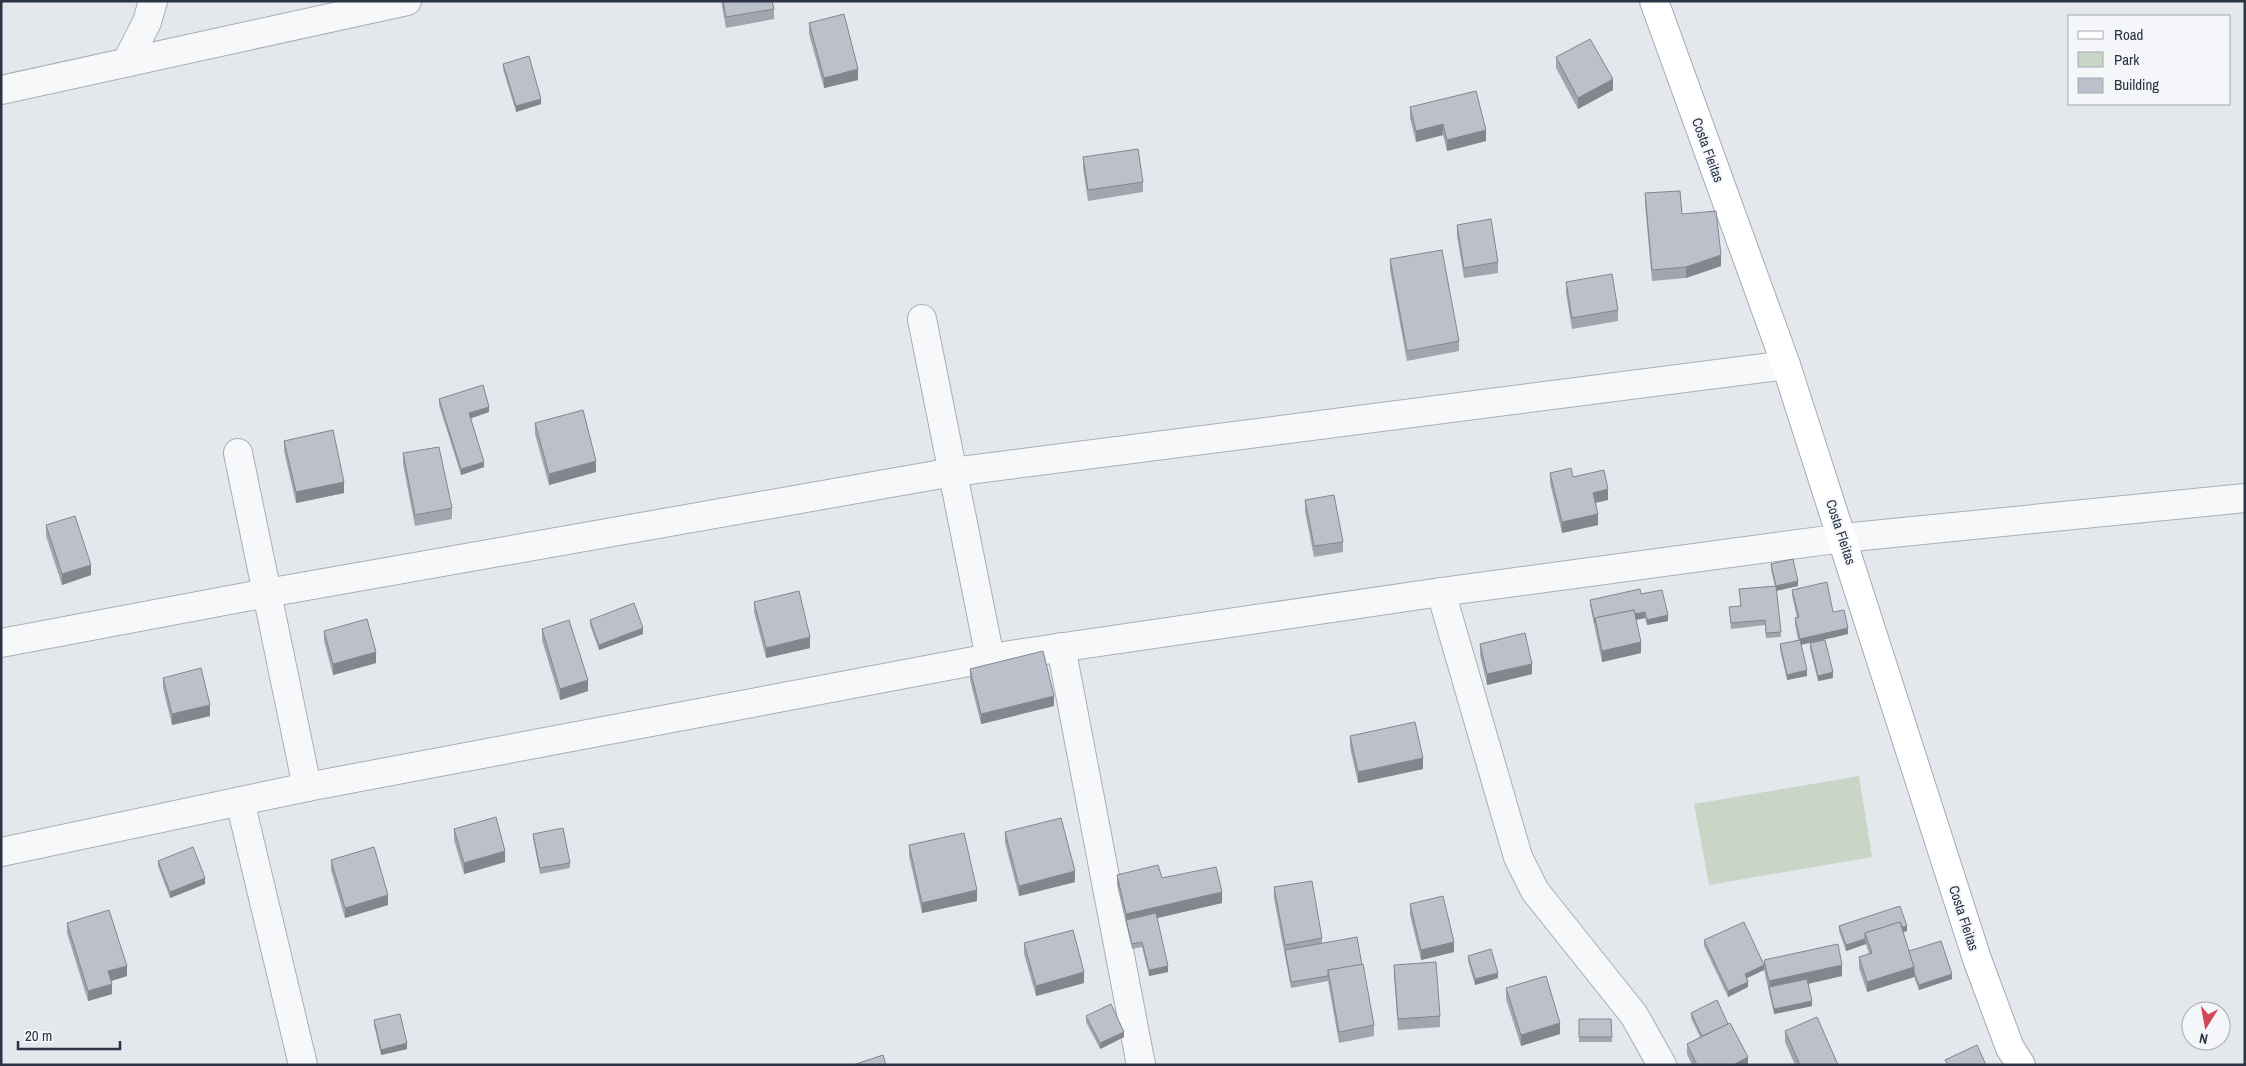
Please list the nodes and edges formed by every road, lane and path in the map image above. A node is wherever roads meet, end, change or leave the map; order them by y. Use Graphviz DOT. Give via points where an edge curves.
graph roads {
  1 [pos="153,1"];
  2 [pos="406,1"];
  3 [pos="1654,1"];
  4 [pos="126,63"];
  5 [pos="1,90"];
  6 [pos="922,319"];
  7 [pos="1786,365"];
  8 [pos="238,453"];
  9 [pos="953,472"];
  10 [pos="2245,498"];
  11 [pos="1843,538"];
  12 [pos="1441,592"];
  13 [pos="267,593"];
  14 [pos="1,643"];
  15 [pos="1061,646"];
  16 [pos="990,658"];
  17 [pos="307,787"];
  18 [pos="240,801"];
  19 [pos="1,852"];
  20 [pos="303,1065"];
  21 [pos="1141,1065"];
  22 [pos="1662,1065"];
  23 [pos="2021,1065"];
  1 -- 4 [label="street" via="147,22"];
  2 -- 4 [label="street"];
  3 -- 7 [label="main road, Costa Fleitas"];
  4 -- 5 [label="street"];
  6 -- 9 [label="street"];
  7 -- 9 [label="street"];
  7 -- 11 [label="main road, Costa Fleitas"];
  8 -- 13 [label="street"];
  9 -- 13 [label="street"];
  9 -- 16 [label="street"];
  10 -- 11 [label="street"];
  11 -- 12 [label="street"];
  11 -- 23 [label="main road, Costa Fleitas" via="1977,959 2010,1048"];
  12 -- 15 [label="street"];
  12 -- 22 [label="street" via="1518,857 1535,891 1634,1015"];
  13 -- 14 [label="street"];
  13 -- 17 [label="street"];
  15 -- 16 [label="street"];
  15 -- 21 [label="street"];
  16 -- 17 [label="street"];
  17 -- 18 [label="street"];
  18 -- 19 [label="street"];
  18 -- 20 [label="street"];
}
